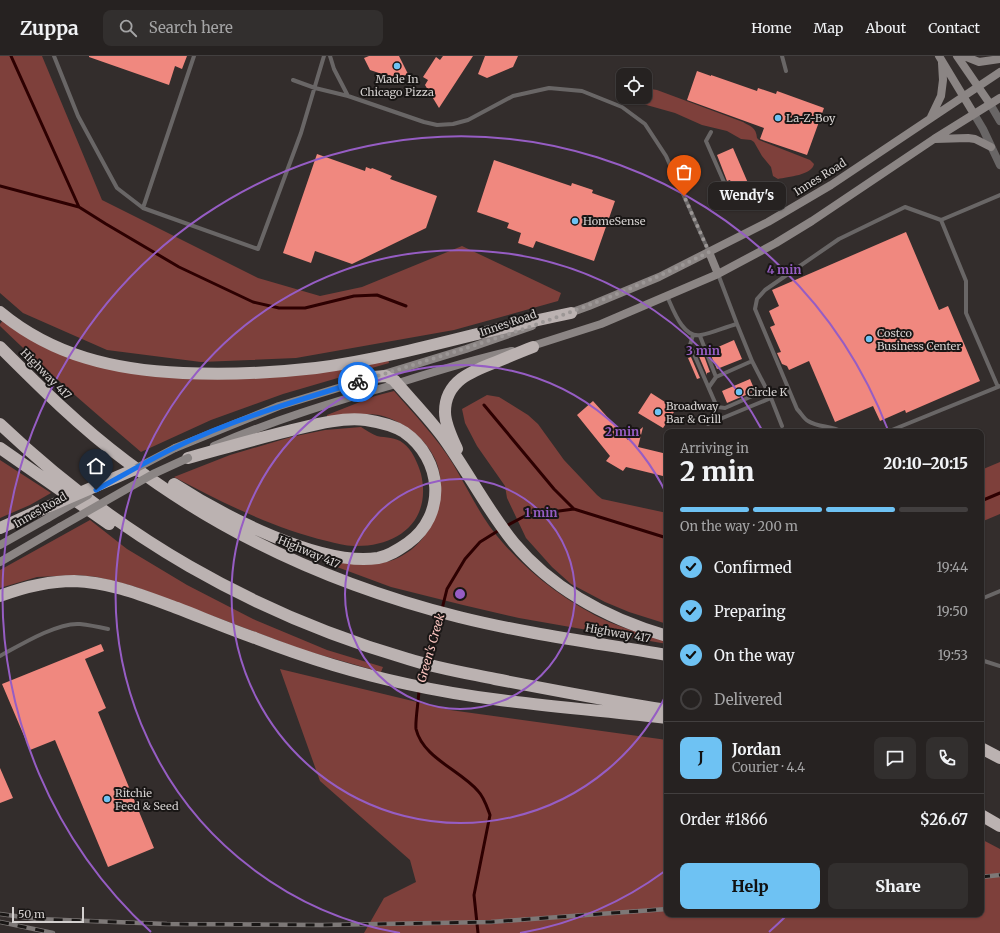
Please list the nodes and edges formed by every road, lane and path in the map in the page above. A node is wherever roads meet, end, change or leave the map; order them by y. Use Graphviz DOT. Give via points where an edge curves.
graph roads {
  1 [pos="54,56"];
  2 [pos="194,56"];
  3 [pos="324,56"];
  4 [pos="330,56"];
  5 [pos="782,56"];
  6 [pos="957,56"];
  7 [pos="964,56"];
  8 [pos="940,59"];
  9 [pos="1000,59"];
  10 [pos="786,70"];
  11 [pos="1000,72"];
  12 [pos="293,80"];
  13 [pos="978,86"];
  14 [pos="315,88"];
  15 [pos="348,96"];
  16 [pos="963,96"];
  17 [pos="1000,98"];
  18 [pos="990,104"];
  19 [pos="974,114"];
  20 [pos="930,117"];
  21 [pos="1000,121"];
  22 [pos="711,132"];
  23 [pos="934,139"];
  24 [pos="991,147"];
  25 [pos="1000,165"];
  26 [pos="1000,195"];
  27 [pos="731,198"];
  28 [pos="143,208"];
  29 [pos="940,220"];
  30 [pos="709,252"];
  31 [pos="718,274"];
  32 [pos="668,296"];
  33 [pos="0,312"];
  34 [pos="571,313"];
  35 [pos="737,324"];
  36 [pos="693,335"];
  37 [pos="700,336"];
  38 [pos="0,347"];
  39 [pos="533,347"];
  40 [pos="752,361"];
  41 [pos="716,376"];
  42 [pos="373,377"];
  43 [pos="397,383"];
  44 [pos="999,386"];
  45 [pos="708,387"];
  46 [pos="766,390"];
  47 [pos="770,398"];
  48 [pos="64,410"];
  49 [pos="0,424"];
  50 [pos="708,424"];
  51 [pos="782,426"];
  52 [pos="837,429"];
  53 [pos="894,429"];
  54 [pos="0,448"];
  55 [pos="188,458"];
  56 [pos="133,470"];
  57 [pos="473,483"];
  58 [pos="43,514"];
  59 [pos="0,528"];
  60 [pos="0,545"];
  61 [pos="0,562"];
  62 [pos="1000,591"];
  63 [pos="0,596"];
  64 [pos="984,598"];
  65 [pos="269,607"];
  66 [pos="108,629"];
  67 [pos="664,635"];
  68 [pos="664,654"];
  69 [pos="0,656"];
  70 [pos="984,661"];
  71 [pos="1000,666"];
  72 [pos="664,709"];
  73 [pos="664,718"];
  74 [pos="984,750"];
  75 [pos="1000,758"];
  76 [pos="984,817"];
  77 [pos="1000,826"];
  1 -- 28 [label="lane" via="78,116 117,188"];
  2 -- 28 [label="lane"];
  3 -- 14 [label="lane"];
  4 -- 15 [label="lane"];
  5 -- 10 [label="lane"];
  6 -- 13 [label="main road"];
  7 -- 9 [label="main road" via="979,62"];
  8 -- 16 [label="main road"];
  8 -- 20 [label="main road" via="943,80 941,96"];
  11 -- 13 [label="main road, Innes Road"];
  12 -- 14 [label="lane"];
  13 -- 16 [label="main road, Innes Road"];
  13 -- 18 [label="main road"];
  14 -- 15 [label="lane"];
  14 -- 28 [label="lane" via="258,250"];
  15 -- 30 [label="lane" via="437,125 468,120 513,96 549,88 582,91 622,107 645,124 666,156"];
  16 -- 19 [label="main road"];
  16 -- 20 [label="main road, Innes Road"];
  17 -- 18 [label="main road"];
  18 -- 19 [label="main road"];
  18 -- 21 [label="street"];
  19 -- 23 [label="main road"];
  19 -- 24 [label="street"];
  20 -- 30 [label="main road, Innes Road" via="831,184 768,222"];
  22 -- 27 [label="lane" via="706,141"];
  23 -- 24 [label="main road" via="968,138"];
  23 -- 31 [label="main road" via="812,222"];
  24 -- 25 [label="street"];
  26 -- 29 [label="lane"];
  29 -- 44 [label="lane" via="966,281 966,313"];
  29 -- 52 [label="lane" via="905,207 839,239 757,298 755,309 797,409 808,421"];
  30 -- 31 [label="main road"];
  30 -- 34 [label="main road, Innes Road" via="659,277"];
  31 -- 32 [label="main road"];
  31 -- 35 [label="lane"];
  32 -- 36 [label="lane" via="682,327"];
  32 -- 39 [label="main road" via="600,324"];
  33 -- 34 [label="highway" via="37,338 97,362 125,368 209,374 269,372 338,364 404,352"];
  34 -- 42 [label="main road, Innes Road"];
  35 -- 37 [label="lane"];
  35 -- 40 [label="lane"];
  36 -- 37 [label="lane"];
  36 -- 45 [label="lane" via="690,345"];
  37 -- 41 [label="lane"];
  38 -- 48 [label="highway, Highway 417"];
  39 -- 43 [label="main road" via="493,355"];
  39 -- 57 [label="highway" via="465,376 448,394 446,419"];
  40 -- 41 [label="lane"];
  40 -- 46 [label="lane"];
  41 -- 45 [label="lane"];
  42 -- 43 [label="highway" via="386,376"];
  42 -- 56 [label="main road, Innes Road, bridge" via="272,409 175,448"];
  43 -- 55 [label="main road" via="258,428"];
  43 -- 57 [label="highway" via="444,439"];
  44 -- 53 [label="lane"];
  45 -- 46 [label="lane" via="717,407 720,408"];
  46 -- 47 [label="lane"];
  47 -- 50 [label="lane"];
  47 -- 51 [label="lane"];
  48 -- 55 [label="highway" via="207,505 284,540 331,555 362,559 379,558 393,553 412,540 423,528 434,500 435,486 431,466 420,446 404,432 373,421 348,420 317,424"];
  48 -- 68 [label="highway, Highway 417" via="132,466 192,505 249,539 335,578 462,617 526,631"];
  49 -- 65 [label="highway" via="59,477 141,537 198,572"];
  54 -- 65 [label="highway" via="163,560 197,578"];
  55 -- 61 [label="main road, bridge" via="153,474"];
  56 -- 58 [label="highway, bridge"];
  57 -- 67 [label="highway" via="515,544 548,576 591,606"];
  58 -- 59 [label="highway"];
  58 -- 60 [label="main road, Innes Road"];
  62 -- 64 [label="lane"];
  63 -- 73 [label="highway" via="25,587 55,582 83,582 110,586 145,596 316,660 406,684 534,704"];
  65 -- 72 [label="highway" via="315,628 410,660 556,691"];
  66 -- 69 [label="lane" via="79,624 57,628"];
  70 -- 71 [label="lane"];
  74 -- 75 [label="highway"];
  76 -- 77 [label="highway"];
}
